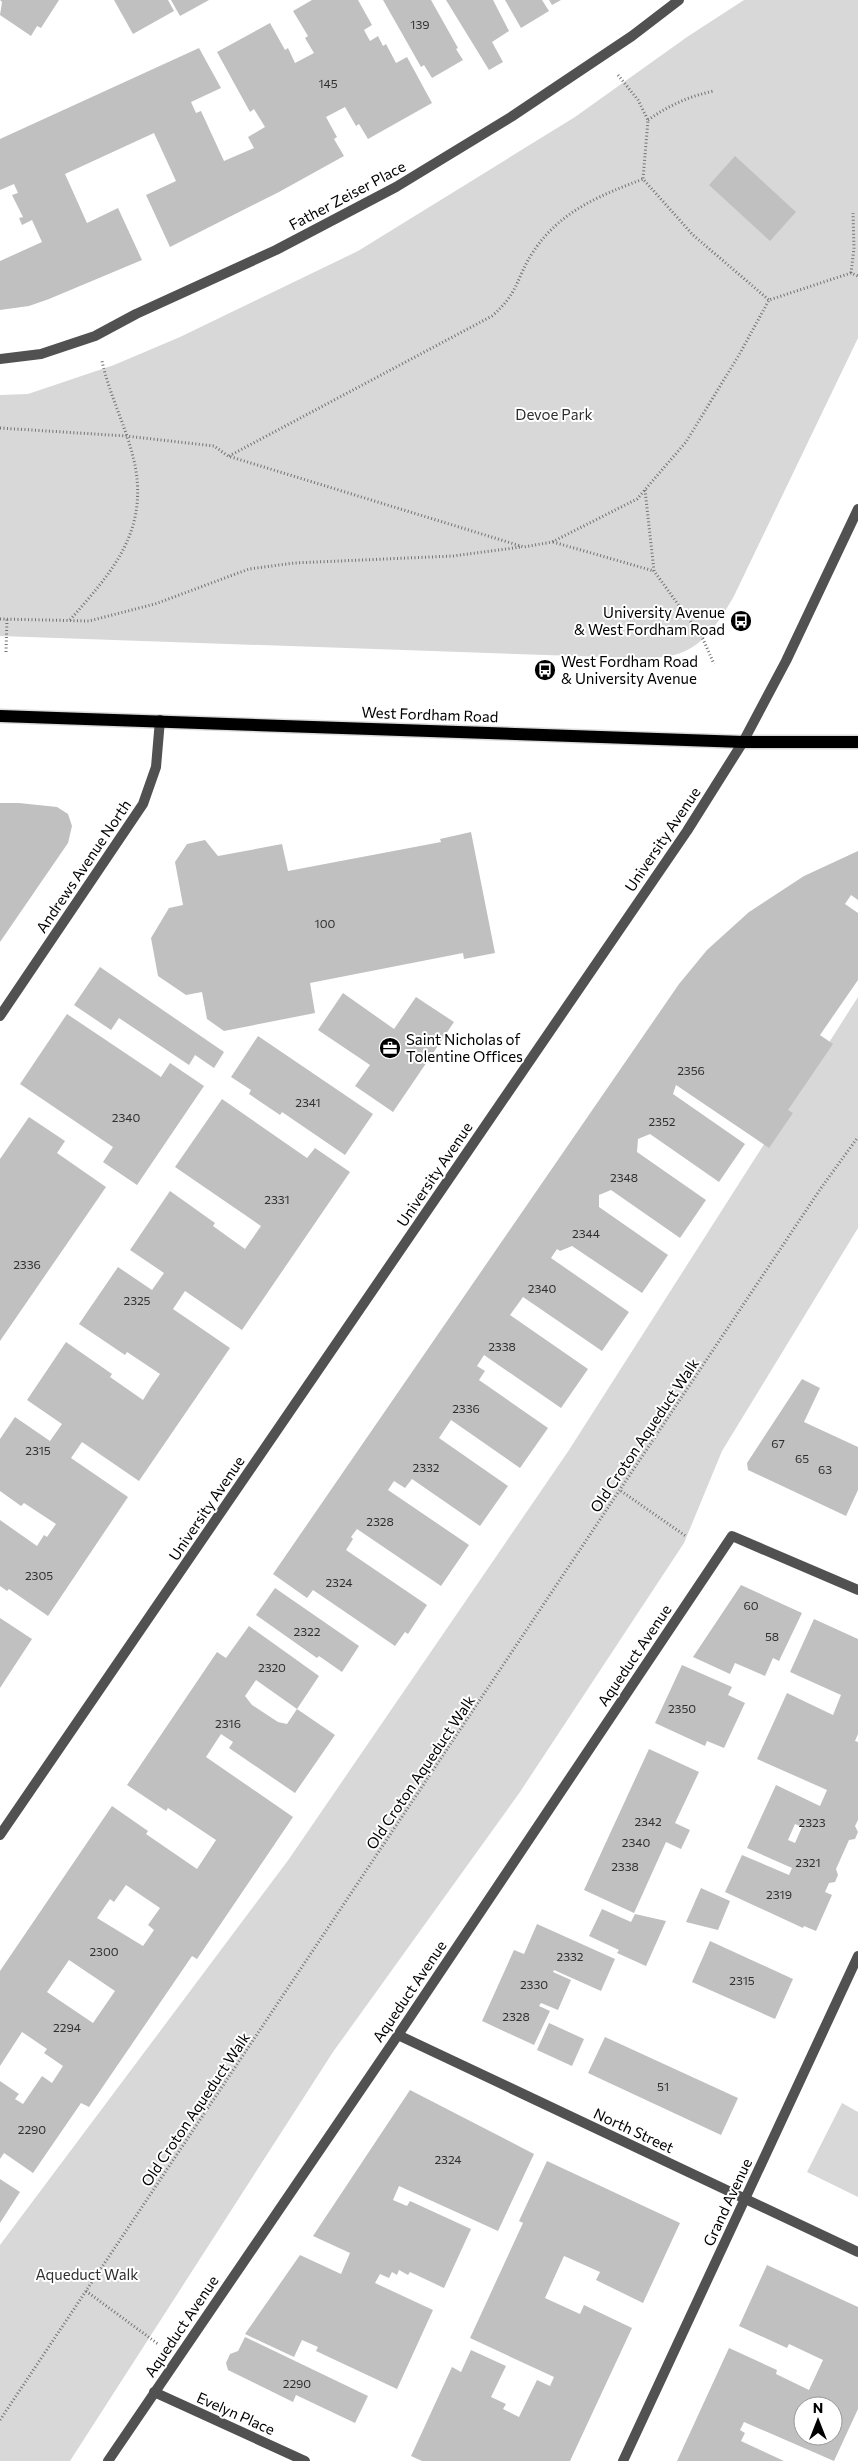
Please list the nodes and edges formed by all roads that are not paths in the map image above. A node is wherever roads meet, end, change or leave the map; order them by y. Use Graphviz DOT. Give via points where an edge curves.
graph roads {
  1 [pos="679,0"];
  2 [pos="0,359"];
  3 [pos="858,509"];
  4 [pos="0,716"];
  5 [pos="160,720"];
  6 [pos="743,742"];
  7 [pos="858,742"];
  8 [pos="0,1016"];
  9 [pos="858,1590"];
  10 [pos="0,1835"];
  11 [pos="858,1956"];
  12 [pos="398,2035"];
  13 [pos="745,2200"];
  14 [pos="858,2252"];
  15 [pos="154,2392"];
  16 [pos="108,2461"];
  17 [pos="305,2461"];
  18 [pos="624,2461"];
  1 -- 2 [label="street, Father Zeiser Place" via="632,36 511,117 396,187 276,250 95,336 40,354"];
  3 -- 6 [label="street, University Avenue" via="786,661"];
  4 -- 5 [label="main road, West Fordham Road"];
  5 -- 6 [label="main road, West Fordham Road"];
  5 -- 8 [label="street, Andrews Avenue North" via="156,767 143,804"];
  6 -- 7 [label="main road, West Fordham Road"];
  6 -- 10 [label="street, University Avenue" via="687,831"];
  9 -- 12 [label="street, Aqueduct Avenue" via="732,1536"];
  11 -- 13 [label="street, Grand Avenue"];
  12 -- 13 [label="street, North Street"];
  12 -- 15 [label="street, Aqueduct Avenue"];
  13 -- 14 [label="street, North Street"];
  13 -- 18 [label="street, Grand Avenue"];
  15 -- 16 [label="street, Aqueduct Avenue"];
  15 -- 17 [label="street, Evelyn Place"];
}
